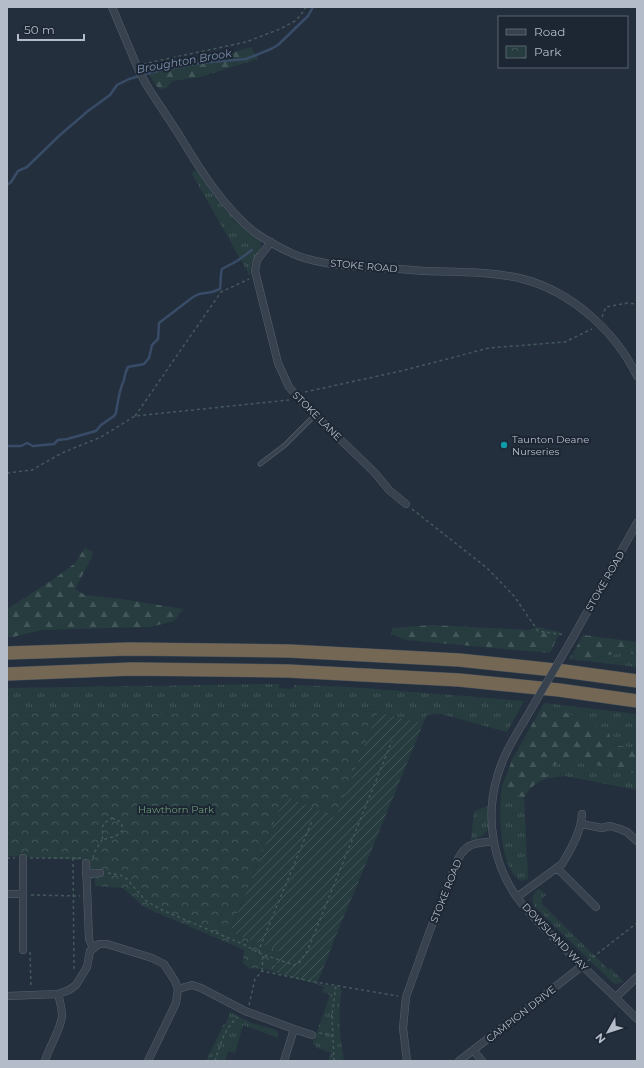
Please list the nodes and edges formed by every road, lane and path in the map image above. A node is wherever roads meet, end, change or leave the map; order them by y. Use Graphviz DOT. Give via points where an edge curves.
graph roads {
  1 [pos="112,7"];
  2 [pos="306,7"];
  3 [pos="137,68"];
  4 [pos="272,242"];
  5 [pos="256,276"];
  6 [pos="637,304"];
  7 [pos="599,323"];
  8 [pos="637,376"];
  9 [pos="297,396"];
  10 [pos="314,414"];
  11 [pos="135,416"];
  12 [pos="260,464"];
  13 [pos="7,473"];
  14 [pos="406,504"];
  15 [pos="637,523"];
  16 [pos="572,637"];
  17 [pos="7,653"];
  18 [pos="7,674"];
  19 [pos="637,681"];
  20 [pos="637,701"];
  21 [pos="392,740"];
  22 [pos="582,814"];
  23 [pos="312,821"];
  24 [pos="581,824"];
  25 [pos="102,840"];
  26 [pos="494,841"];
  27 [pos="637,841"];
  28 [pos="7,858"];
  29 [pos="23,858"];
  30 [pos="73,858"];
  31 [pos="86,863"];
  32 [pos="557,868"];
  33 [pos="100,872"];
  34 [pos="86,874"];
  35 [pos="7,894"];
  36 [pos="23,894"];
  37 [pos="73,896"];
  38 [pos="87,897"];
  39 [pos="517,897"];
  40 [pos="596,907"];
  41 [pos="637,922"];
  42 [pos="93,948"];
  43 [pos="23,950"];
  44 [pos="259,953"];
  45 [pos="263,954"];
  46 [pos="582,966"];
  47 [pos="262,971"];
  48 [pos="637,977"];
  49 [pos="336,985"];
  50 [pos="74,987"];
  51 [pos="178,989"];
  52 [pos="58,994"];
  53 [pos="31,995"];
  54 [pos="7,996"];
  55 [pos="406,997"];
  56 [pos="616,997"];
  57 [pos="244,1011"];
  58 [pos="637,1019"];
  59 [pos="294,1029"];
  60 [pos="312,1035"];
  61 [pos="333,1035"];
  62 [pos="473,1050"];
  63 [pos="46,1061"];
  64 [pos="148,1061"];
  65 [pos="215,1061"];
  66 [pos="284,1061"];
  67 [pos="334,1061"];
  68 [pos="407,1061"];
  69 [pos="459,1061"];
  70 [pos="482,1061"];
  1 -- 3 [label="street, STOKE ROAD"];
  2 -- 3 [label="path" via="294,21 246,42"];
  3 -- 4 [label="street, STOKE ROAD" via="217,192 254,231"];
  4 -- 5 [label="street, STOKE LANE" via="257,260"];
  4 -- 7 [label="street, STOKE ROAD" via="288,252 327,263 487,274 523,279 545,287 578,306"];
  5 -- 9 [label="street, STOKE LANE" via="278,364 289,387"];
  5 -- 11 [label="path" via="221,292"];
  6 -- 7 [label="path" via="606,307"];
  7 -- 8 [label="street, STOKE ROAD" via="621,349"];
  7 -- 9 [label="path" via="591,330 565,342 489,348"];
  9 -- 10 [label="street, STOKE LANE"];
  9 -- 11 [label="path" via="292,400"];
  10 -- 12 [label="lane" via="285,445"];
  10 -- 14 [label="street, STOKE LANE" via="376,473 388,490"];
  11 -- 13 [label="path" via="101,437 62,453 32,470"];
  14 -- 16 [label="path" via="487,568 514,596 538,631"];
  15 -- 16 [label="street, STOKE ROAD"];
  16 -- 26 [label="street, STOKE ROAD, bridge" via="511,745 496,781 492,803"];
  17 -- 19 [label="highway" via="129,649 289,650 459,660"];
  18 -- 20 [label="highway" via="132,669 288,671 459,680"];
  21 -- 45 [label="path" via="303,959 294,965"];
  22 -- 24 [label="street"];
  23 -- 44 [label="path"];
  24 -- 27 [label="street" via="620,829"];
  24 -- 32 [label="street" via="567,856"];
  25 -- 25 [label="path" via="119,835 123,829 121,822 112,818 104,823"];
  25 -- 31 [label="path" via="92,860"];
  26 -- 39 [label="street, DOWSLAND WAY" via="498,862"];
  26 -- 55 [label="street, STOKE ROAD" via="472,844 466,847 458,859"];
  28 -- 29 [label="path"];
  29 -- 30 [label="path"];
  29 -- 36 [label="street"];
  30 -- 31 [label="path" via="84,858"];
  30 -- 37 [label="path"];
  31 -- 34 [label="street"];
  32 -- 39 [label="street"];
  32 -- 40 [label="street" via="587,904"];
  33 -- 34 [label="street"];
  33 -- 44 [label="path" via="120,875 152,905"];
  34 -- 38 [label="street"];
  35 -- 36 [label="street"];
  36 -- 37 [label="path"];
  36 -- 43 [label="street"];
  37 -- 38 [label="path"];
  37 -- 50 [label="path"];
  38 -- 42 [label="street" via="89,939"];
  39 -- 46 [label="street, DOWSLAND WAY"];
  41 -- 46 [label="path"];
  42 -- 50 [label="street" via="87,967"];
  42 -- 51 [label="street" via="99,944 108,944 152,958 164,964 172,974"];
  43 -- 53 [label="path" via="31,953"];
  44 -- 45 [label="path"];
  45 -- 47 [label="path"];
  46 -- 56 [label="street, DOWSLAND WAY"];
  46 -- 62 [label="street, CAMPION DRIVE"];
  47 -- 49 [label="path"];
  47 -- 57 [label="path" via="255,979"];
  48 -- 56 [label="street"];
  49 -- 55 [label="path"];
  49 -- 61 [label="path" via="332,1015"];
  50 -- 52 [label="street"];
  51 -- 57 [label="street" via="192,985"];
  51 -- 64 [label="street" via="176,1003"];
  52 -- 53 [label="street"];
  52 -- 63 [label="street" via="62,1017"];
  53 -- 54 [label="street"];
  55 -- 68 [label="street, STOKE ROAD" via="403,1028"];
  56 -- 58 [label="street, DOWSLAND WAY"];
  57 -- 59 [label="street"];
  57 -- 65 [label="path" via="233,1020"];
  59 -- 60 [label="street"];
  59 -- 66 [label="street"];
  60 -- 61 [label="path"];
  61 -- 67 [label="path"];
  62 -- 69 [label="street, CAMPION DRIVE"];
  62 -- 70 [label="street"];
}
